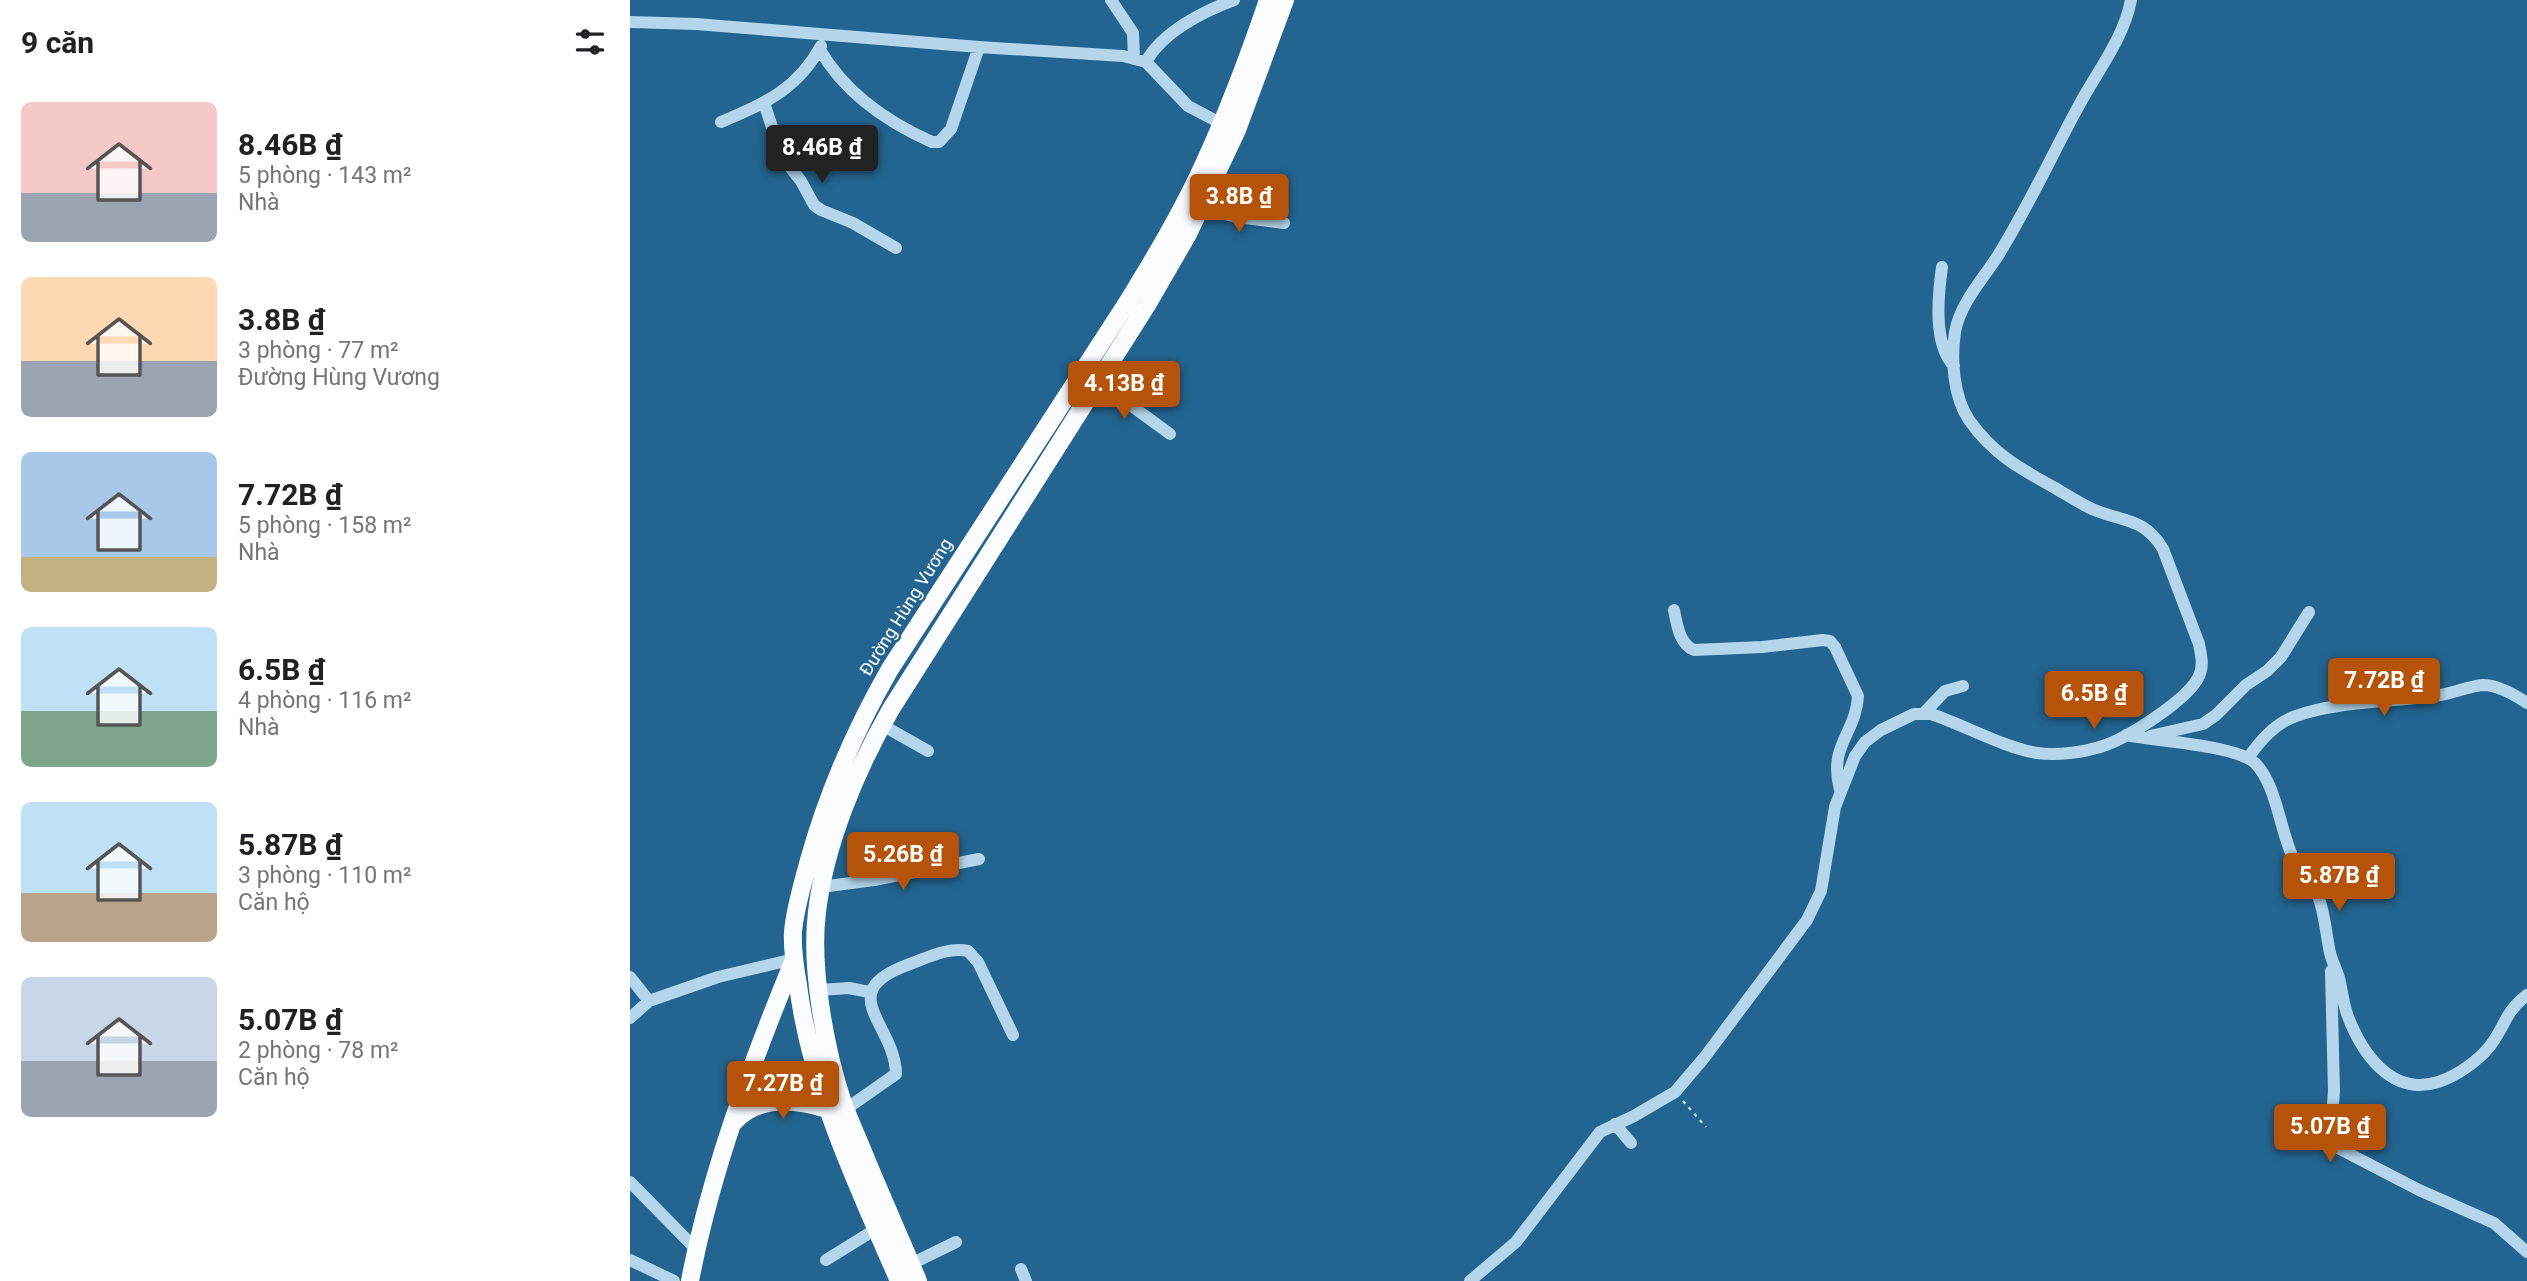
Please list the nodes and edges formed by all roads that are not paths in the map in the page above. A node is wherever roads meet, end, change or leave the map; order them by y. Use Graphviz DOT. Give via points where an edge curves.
graph roads {
  1 [pos="1111,0"];
  2 [pos="1234,0"];
  3 [pos="1268,0"];
  4 [pos="1284,0"];
  5 [pos="2131,0"];
  6 [pos="630,22"];
  7 [pos="828,34"];
  8 [pos="979,47"];
  9 [pos="820,50"];
  10 [pos="1140,60"];
  11 [pos="764,103"];
  12 [pos="721,122"];
  13 [pos="1229,127"];
  14 [pos="1201,208"];
  15 [pos="1283,223"];
  16 [pos="896,248"];
  17 [pos="1942,267"];
  18 [pos="1954,366"];
  19 [pos="1099,382"];
  20 [pos="1170,434"];
  21 [pos="1674,610"];
  22 [pos="2309,612"];
  23 [pos="1963,686"];
  24 [pos="2527,703"];
  25 [pos="1923,714"];
  26 [pos="882,725"];
  27 [pos="2126,735"];
  28 [pos="2143,738"];
  29 [pos="928,751"];
  30 [pos="2248,758"];
  31 [pos="1840,790"];
  32 [pos="979,859"];
  33 [pos="821,887"];
  34 [pos="817,957"];
  35 [pos="2331,957"];
  36 [pos="794,959"];
  37 [pos="630,977"];
  38 [pos="820,990"];
  39 [pos="869,992"];
  40 [pos="2527,995"];
  41 [pos="649,1001"];
  42 [pos="630,1018"];
  43 [pos="1013,1035"];
  44 [pos="838,1107"];
  45 [pos="734,1122"];
  46 [pos="1615,1124"];
  47 [pos="1631,1143"];
  48 [pos="630,1182"];
  49 [pos="884,1225"];
  50 [pos="956,1242"];
  51 [pos="2525,1247"];
  52 [pos="696,1249"];
  53 [pos="630,1259"];
  54 [pos="826,1260"];
  55 [pos="911,1264"];
  56 [pos="659,1278"];
  57 [pos="674,1281"];
  58 [pos="690,1281"];
  59 [pos="899,1281"];
  60 [pos="918,1281"];
  61 [pos="1470,1281"];
  1 -- 10 [label="street" via="1133,33"];
  2 -- 10 [label="street" via="1201,15"];
  3 -- 13 [label="main road, Đường Hùng Vương"];
  4 -- 13 [label="main road, Đường Hùng Vương"];
  5 -- 18 [label="street" via="2118,34 2032,196 1970,296 1955,330"];
  6 -- 7 [label="street"];
  7 -- 8 [label="street"];
  7 -- 9 [label="street"];
  8 -- 9 [label="street" via="951,130 939,142 869,106"];
  8 -- 10 [label="street"];
  9 -- 11 [label="street" via="803,74"];
  10 -- 13 [label="street" via="1188,106"];
  11 -- 12 [label="street"];
  11 -- 16 [label="street" via="782,156 814,205"];
  13 -- 14 [label="main road, Đường Hùng Vương"];
  13 -- 36 [label="main road, Đường Hùng Vương" via="1127,303 867,707 839,769 813,846 793,931"];
  14 -- 15 [label="street"];
  14 -- 19 [label="main road, Đường Hùng Vương"];
  17 -- 18 [label="street" via="1938,292 1941,342"];
  18 -- 27 [label="street" via="1956,389 1967,417 1990,447 2016,467 2092,509 2141,525 2155,535 2163,549 2202,660 2192,687"];
  19 -- 20 [label="street"];
  19 -- 26 [label="main road, Đường Hùng Vương"];
  21 -- 31 [label="street" via="1685,645 1694,650 1823,640 1835,647 1858,696 1835,771"];
  22 -- 28 [label="street" via="2281,657 2216,715 2203,724"];
  23 -- 25 [label="street" via="1945,691"];
  24 -- 30 [label="street" via="2484,685 2442,695 2327,709 2295,716 2276,727"];
  25 -- 27 [label="street" via="2038,753 2080,751"];
  25 -- 31 [label="street" via="1914,714 1865,742"];
  26 -- 29 [label="street"];
  26 -- 33 [label="main road, Đường Hùng Vương" via="851,789"];
  27 -- 28 [label="street"];
  28 -- 30 [label="street"];
  30 -- 35 [label="street" via="2269,784 2295,862 2318,895"];
  31 -- 46 [label="street" via="1821,891 1807,920 1675,1092"];
  32 -- 33 [label="street"];
  33 -- 34 [label="main road, Đường Hùng Vương"];
  34 -- 36 [label="main road"];
  34 -- 38 [label="main road, Đường Hùng Vương"];
  35 -- 40 [label="street" via="2361,1046 2378,1068 2417,1086 2438,1082 2476,1060 2490,1046 2512,1007"];
  35 -- 51 [label="street" via="2331,1130 2337,1148 2494,1223"];
  36 -- 41 [label="street" via="718,977"];
  36 -- 44 [label="main road, Đường Hùng Vương" via="807,1039"];
  36 -- 45 [label="main road"];
  37 -- 41 [label="street"];
  38 -- 39 [label="street"];
  38 -- 44 [label="main road, Đường Hùng Vương"];
  39 -- 43 [label="street" via="889,971 944,951 968,951 978,962"];
  39 -- 44 [label="street" via="896,1074"];
  41 -- 42 [label="street"];
  44 -- 45 [label="main road" via="763,1103"];
  44 -- 49 [label="main road, Đường Hùng Vương"];
  45 -- 52 [label="main road"];
  46 -- 47 [label="street"];
  46 -- 61 [label="street" via="1600,1132 1516,1241"];
  48 -- 52 [label="street"];
  49 -- 54 [label="street"];
  49 -- 55 [label="main road, Đường Hùng Vương"];
  49 -- 59 [label="main road, Đường Hùng Vương"];
  50 -- 55 [label="street"];
  52 -- 58 [label="main road"];
  53 -- 56 [label="street"];
  55 -- 60 [label="main road, Đường Hùng Vương"];
  56 -- 57 [label="street"];
}
